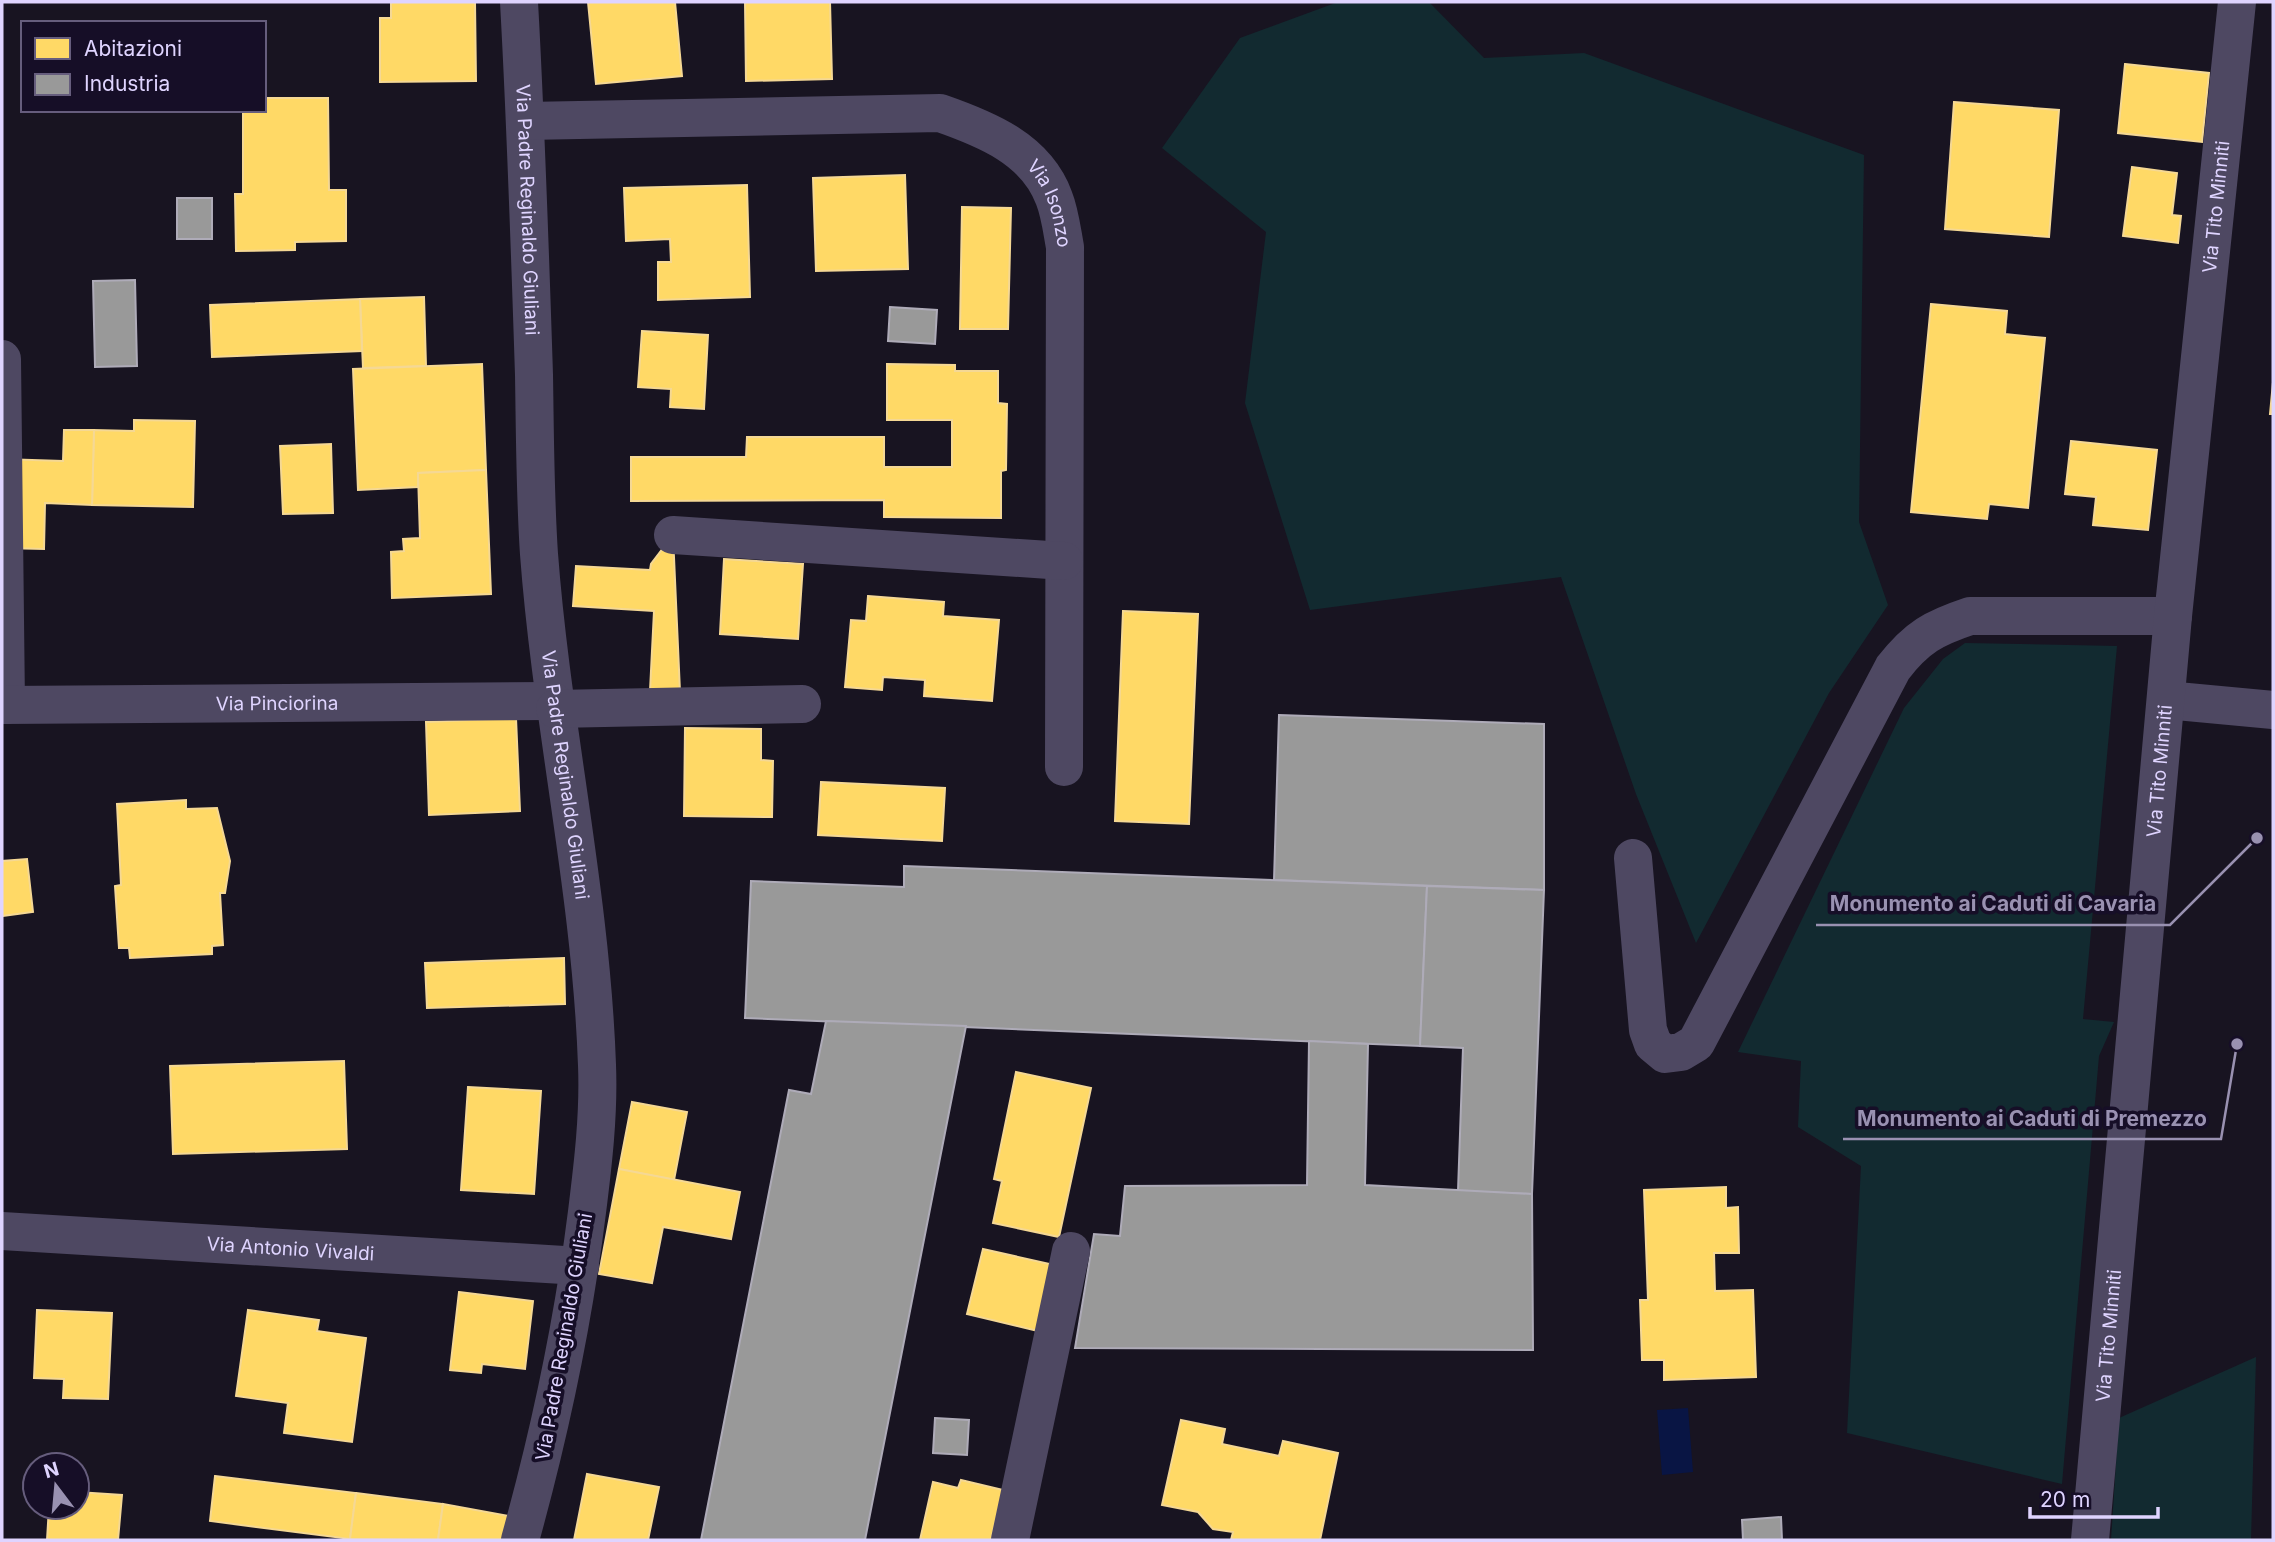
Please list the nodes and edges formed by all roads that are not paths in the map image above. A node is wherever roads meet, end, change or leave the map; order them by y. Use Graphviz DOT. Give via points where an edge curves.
graph roads {
  1 [pos="519,2"];
  2 [pos="2237,2"];
  3 [pos="526,121"];
  4 [pos="2,359"];
  5 [pos="673,535"];
  6 [pos="1064,561"];
  7 [pos="2174,617"];
  8 [pos="2166,700"];
  9 [pos="802,704"];
  10 [pos="4,705"];
  11 [pos="554,705"];
  12 [pos="2273,710"];
  13 [pos="1064,767"];
  14 [pos="1633,858"];
  15 [pos="2,1231"];
  16 [pos="1071,1251"];
  17 [pos="580,1266"];
  18 [pos="520,1540"];
  19 [pos="1010,1540"];
  20 [pos="2090,1540"];
  1 -- 3 [label="street, Via Padre Reginaldo Giuliani"];
  2 -- 7 [label="street, Via Tito Minniti"];
  3 -- 6 [label="street, Via Isonzo" via="940,113 983,128 1027,156 1054,197 1065,247"];
  3 -- 11 [label="street, Via Padre Reginaldo Giuliani" via="539,551"];
  4 -- 10 [label="street"];
  5 -- 6 [label="street"];
  6 -- 13 [label="street, Via Isonzo"];
  7 -- 8 [label="street, Via Tito Minniti"];
  7 -- 14 [label="street" via="1970,616 1940,626 1912,644 1893,668 1696,1043 1681,1052 1665,1054 1653,1044 1648,1030"];
  8 -- 12 [label="street"];
  8 -- 20 [label="street, Via Tito Minniti"];
  9 -- 11 [label="street, Via Pinciorina"];
  10 -- 11 [label="street, Via Pinciorina"];
  11 -- 17 [label="street, Via Padre Reginaldo Giuliani" via="591,953 597,1070 594,1154"];
  15 -- 17 [label="street, Via Antonio Vivaldi"];
  16 -- 19 [label="street"];
  17 -- 18 [label="street, Via Padre Reginaldo Giuliani" via="550,1434"];
}
